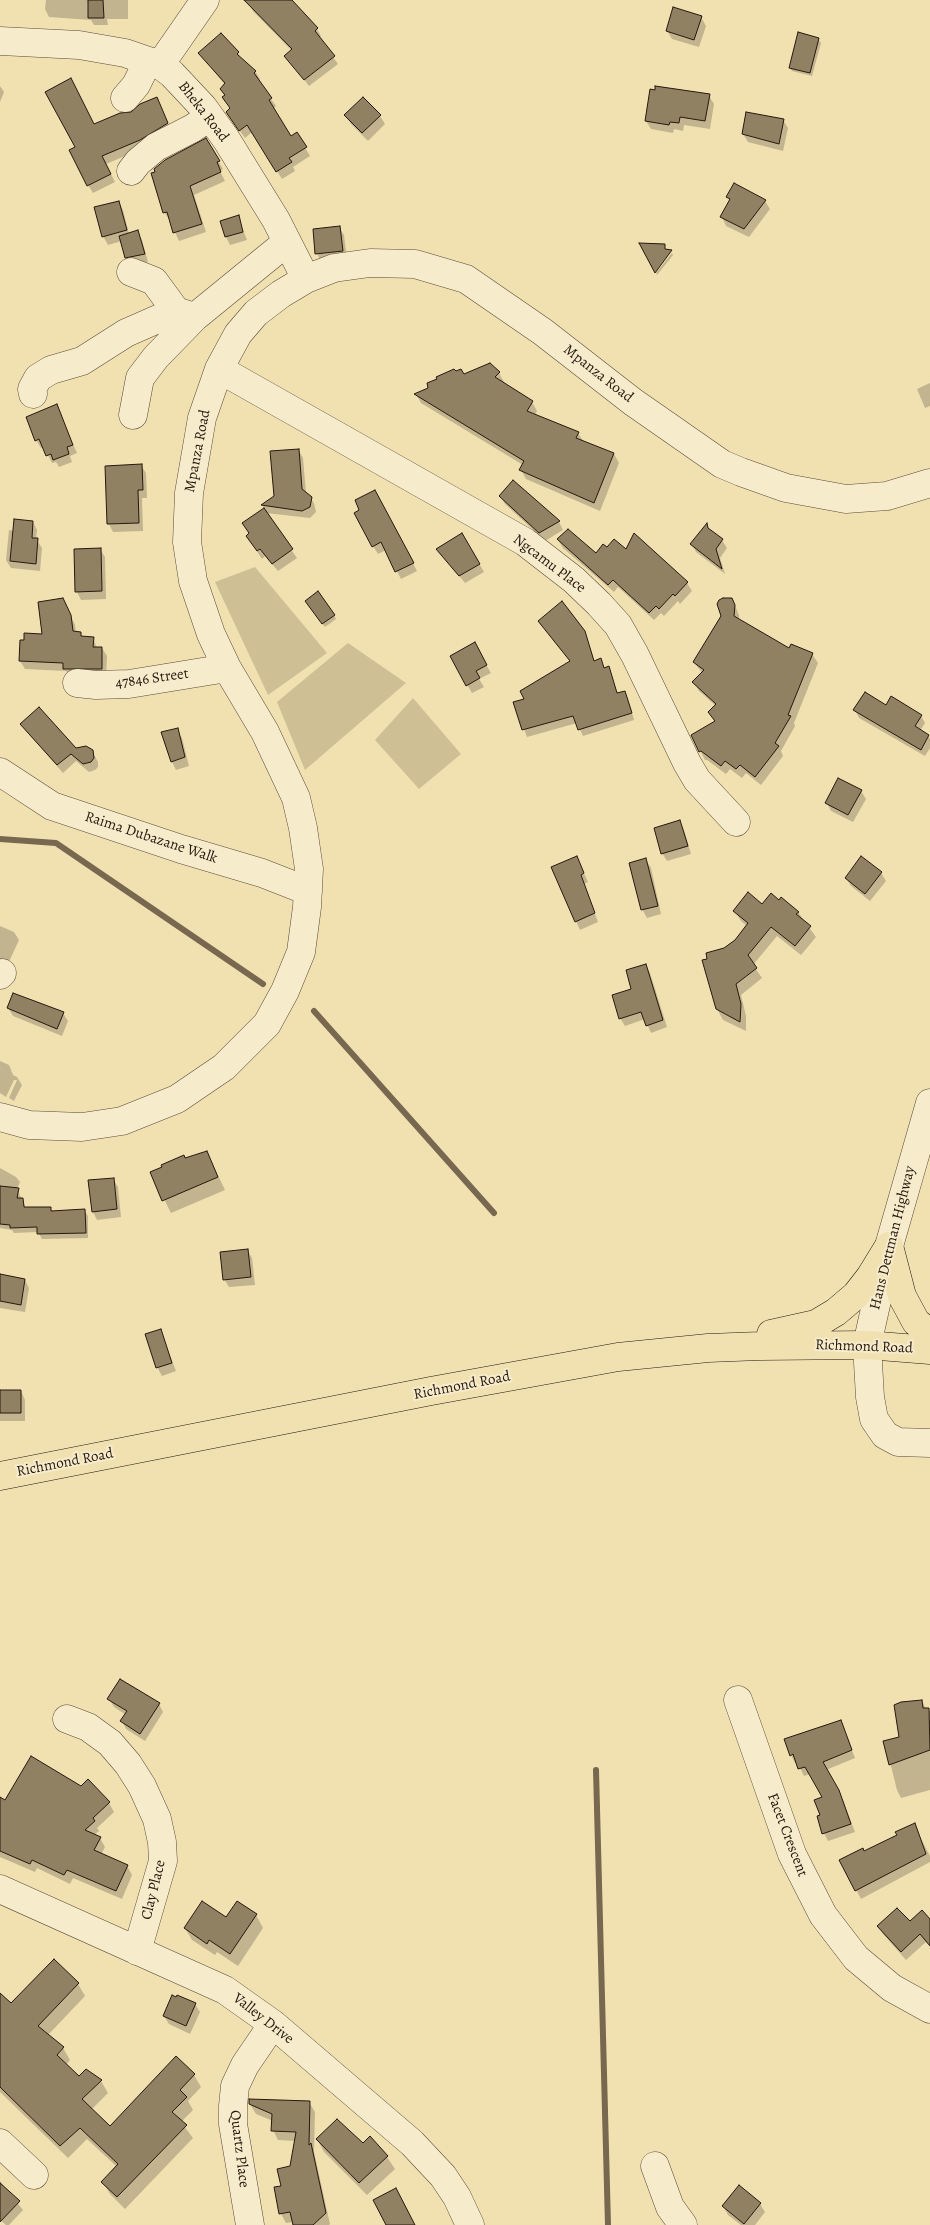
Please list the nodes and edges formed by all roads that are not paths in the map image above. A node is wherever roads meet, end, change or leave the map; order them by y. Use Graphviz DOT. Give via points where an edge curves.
graph roads {
  1 [pos="205,0"];
  2 [pos="0,41"];
  3 [pos="154,63"];
  4 [pos="125,98"];
  5 [pos="210,117"];
  6 [pos="131,171"];
  7 [pos="287,242"];
  8 [pos="131,272"];
  9 [pos="306,279"];
  10 [pos="186,314"];
  11 [pos="219,369"];
  12 [pos="33,394"];
  13 [pos="133,414"];
  14 [pos="930,483"];
  15 [pos="227,668"];
  16 [pos="77,683"];
  17 [pos="0,772"];
  18 [pos="736,822"];
  19 [pos="308,891"];
  20 [pos="930,1103"];
  21 [pos="0,1117"];
  22 [pos="889,1246"];
  23 [pos="930,1333"];
  24 [pos="867,1345"];
  25 [pos="708,1348"];
  26 [pos="930,1350"];
  27 [pos="930,1443"];
  28 [pos="0,1476"];
  29 [pos="738,1700"];
  30 [pos="67,1719"];
  31 [pos="0,1889"];
  32 [pos="137,1951"];
  33 [pos="930,2010"];
  34 [pos="273,2024"];
  35 [pos="0,2143"];
  36 [pos="655,2166"];
  37 [pos="34,2175"];
  38 [pos="250,2225"];
  39 [pos="470,2225"];
  40 [pos="682,2225"];
  1 -- 3 [label="street"];
  2 -- 3 [label="street, Bheka Road" via="79,45 125,53"];
  3 -- 4 [label="street"];
  3 -- 5 [label="street, Bheka Road" via="172,74"];
  5 -- 6 [label="street" via="156,147"];
  5 -- 7 [label="street, Bheka Road"];
  7 -- 9 [label="street, Bheka Road"];
  7 -- 10 [label="street"];
  8 -- 10 [label="street" via="154,281"];
  9 -- 11 [label="street, Mpanza Road" via="256,313 238,334"];
  9 -- 14 [label="street, Mpanza Road" via="334,268 370,263 415,264 466,279 722,464 786,488 846,500 887,496"];
  10 -- 12 [label="street" via="126,332 82,361 50,370 38,378"];
  10 -- 13 [label="street" via="140,378"];
  11 -- 15 [label="street, Mpanza Road" via="202,418 189,493 187,542 201,609"];
  11 -- 18 [label="street, Ngcamu Place" via="525,542 574,580 618,626 686,763 697,780"];
  15 -- 16 [label="street, 47846 Street" via="129,684"];
  15 -- 19 [label="street, Mpanza Road" via="265,732 296,798 304,828"];
  17 -- 19 [label="street, Raima Dubazane Walk" via="52,806 262,873"];
  19 -- 21 [label="street, Mpanza Road" via="301,952 285,991 267,1024 224,1067 177,1099 122,1121 82,1127 30,1124"];
  20 -- 22 [label="street, Hans Dettman Highway"];
  22 -- 23 [label="highway" via="902,1296 916,1322"];
  22 -- 24 [label="street, Hans Dettman Highway"];
  22 -- 25 [label="highway" via="856,1294 816,1324"];
  24 -- 25 [label="highway, Richmond Road"];
  24 -- 26 [label="highway, Richmond Road"];
  24 -- 27 [label="street" via="874,1419 885,1435 898,1442"];
  25 -- 28 [label="highway, Richmond Road" via="618,1357"];
  29 -- 33 [label="street, Facet Crescent" via="792,1854 823,1915 856,1958 892,1988"];
  30 -- 32 [label="street, Clay Place" via="88,1727 116,1750 142,1786 157,1819 163,1861"];
  31 -- 32 [label="street, Valley Drive"];
  32 -- 34 [label="street, Valley Drive" via="225,1990"];
  34 -- 38 [label="street, Quartz Place" via="235,2086 233,2124"];
  34 -- 39 [label="street, Valley Drive" via="412,2143 443,2176"];
  35 -- 37 [label="street"];
  36 -- 40 [label="street" via="670,2207"];
}
